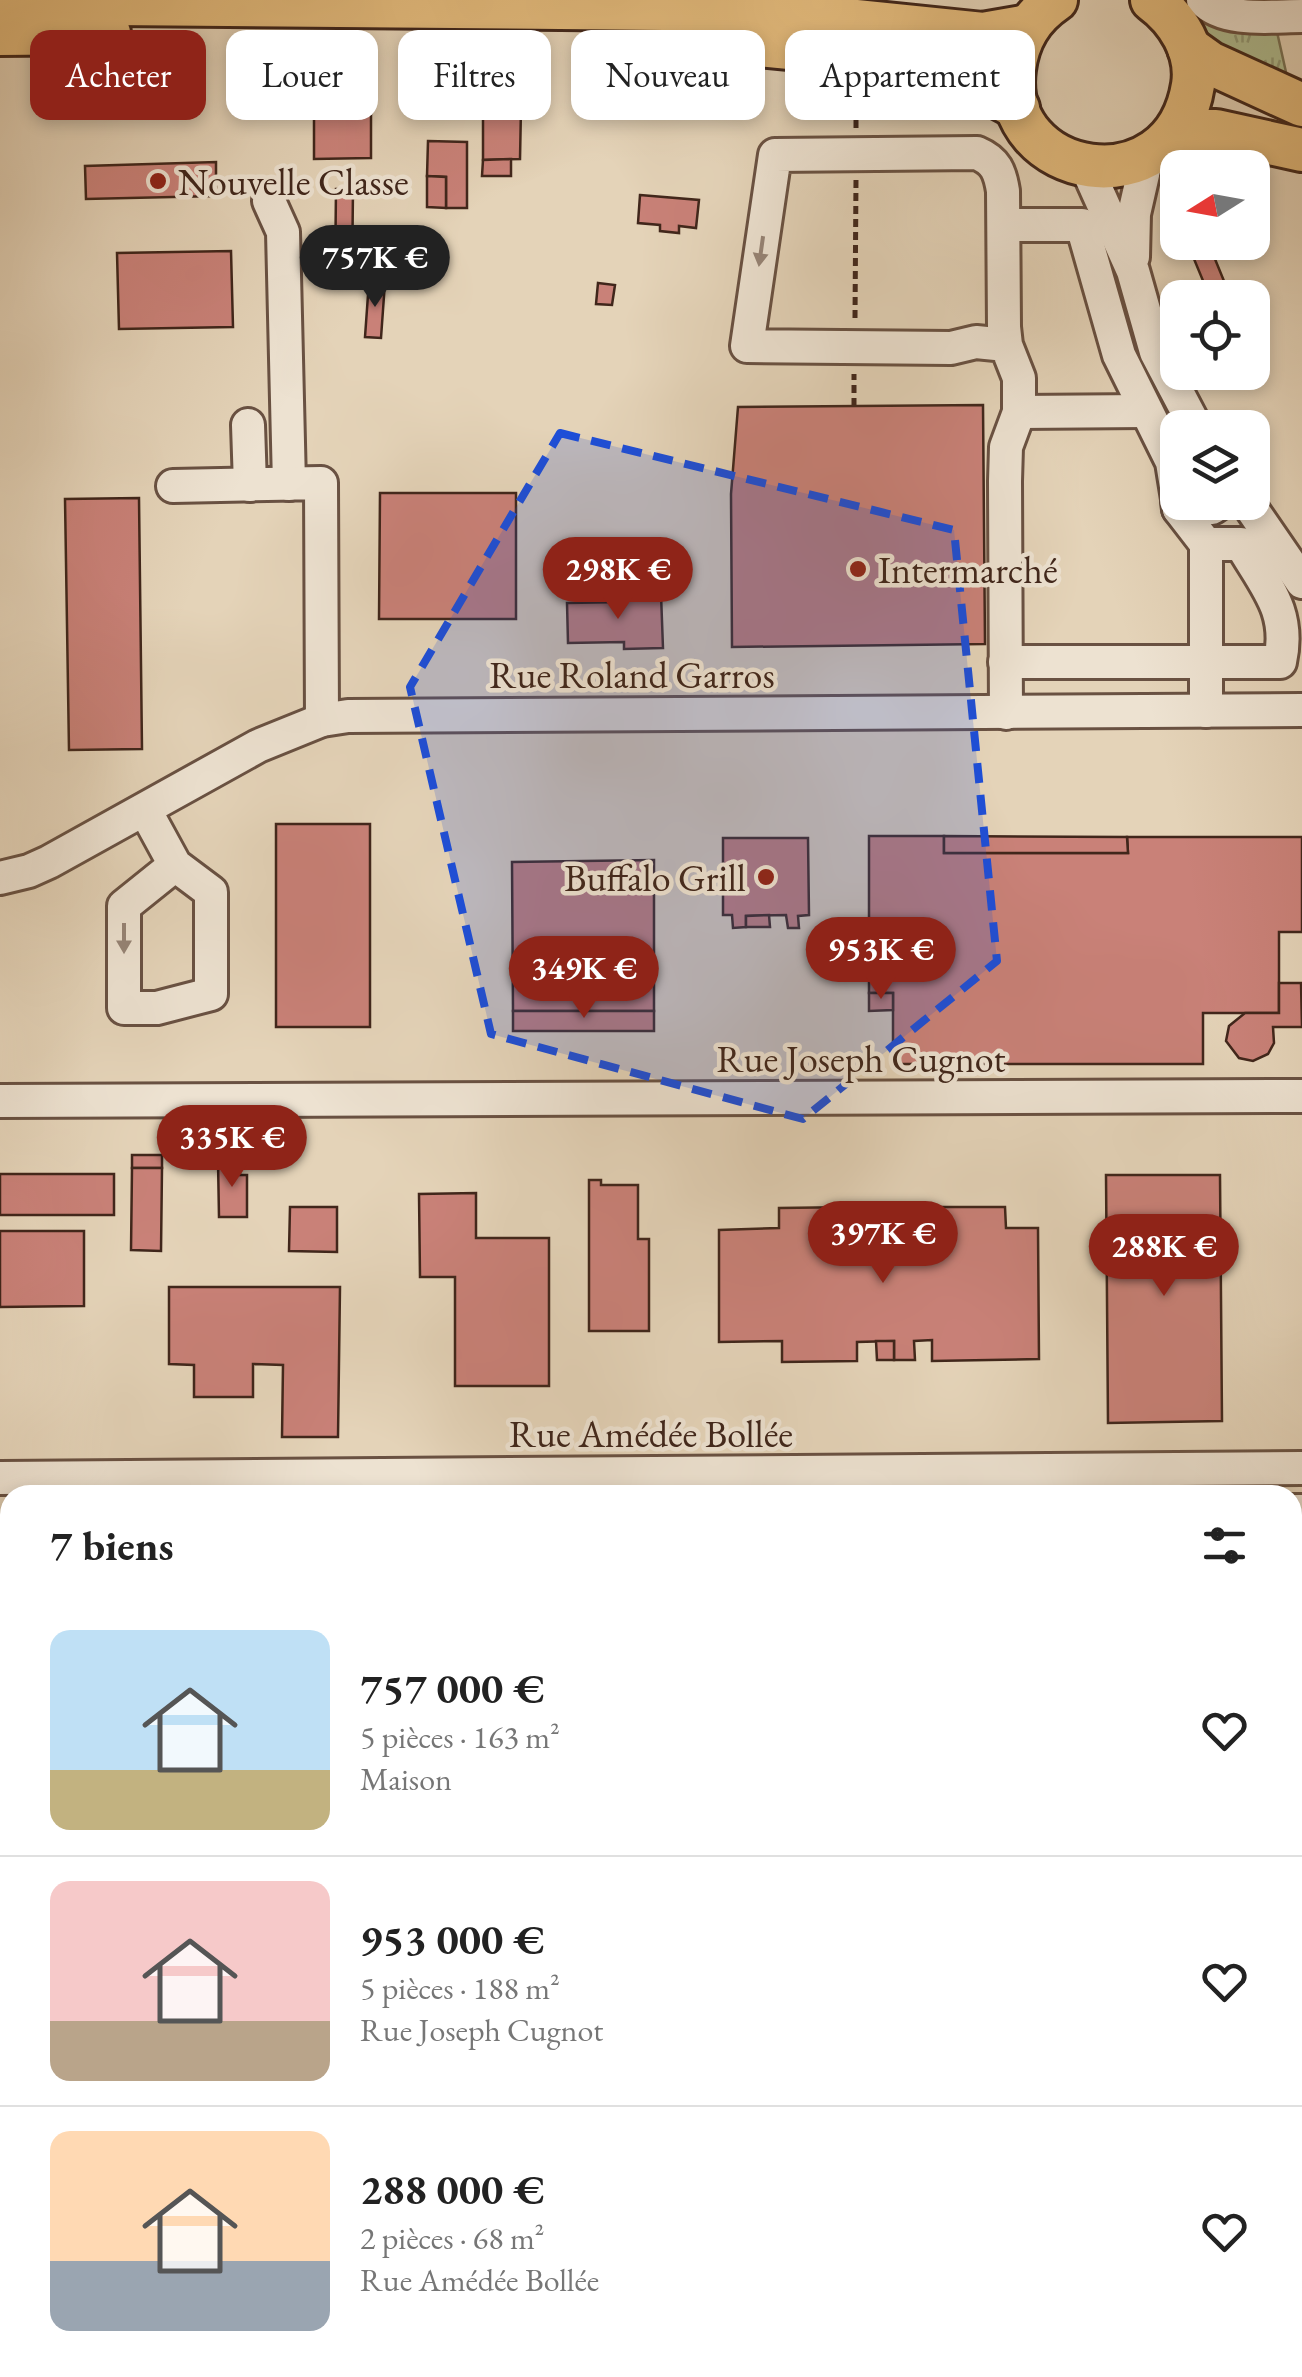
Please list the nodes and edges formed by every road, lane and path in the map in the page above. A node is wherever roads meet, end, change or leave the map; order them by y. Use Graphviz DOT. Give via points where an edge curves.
graph roads {
  1 [pos="1152,0"];
  2 [pos="1203,0"];
  3 [pos="0,2"];
  4 [pos="1042,9"];
  5 [pos="1302,16"];
  6 [pos="0,34"];
  7 [pos="785,46"];
  8 [pos="1190,48"];
  9 [pos="1302,104"];
  10 [pos="1024,120"];
  11 [pos="1162,144"];
  12 [pos="1302,150"];
  13 [pos="1086,166"];
  14 [pos="269,200"];
  15 [pos="1004,225"];
  16 [pos="1133,272"];
  17 [pos="1006,345"];
  18 [pos="1146,410"];
  19 [pos="1187,410"];
  20 [pos="1019,412"];
  21 [pos="248,425"];
  22 [pos="1160,438"];
  23 [pos="289,484"];
  24 [pos="250,485"];
  25 [pos="173,486"];
  26 [pos="1189,520"];
  27 [pos="1259,520"];
  28 [pos="1206,544"];
  29 [pos="1302,582"];
  30 [pos="1005,662"];
  31 [pos="1206,662"];
  32 [pos="1302,710"];
  33 [pos="1206,711"];
  34 [pos="1006,712"];
  35 [pos="322,720"];
  36 [pos="146,810"];
  37 [pos="175,866"];
  38 [pos="0,878"];
  39 [pos="1302,1096"];
  40 [pos="0,1101"];
  41 [pos="1302,1468"];
  42 [pos="0,1478"];
  1 -- 8 [label="main road" via="1180,27"];
  2 -- 5 [label="street" via="1229,12"];
  3 -- 4 [label="main road" via="665,8 984,34"];
  6 -- 7 [label="main road" via="620,34"];
  8 -- 9 [label="main road"];
  8 -- 11 [label="main road" via="1190,105"];
  10 -- 13 [label="main road" via="1044,146"];
  11 -- 12 [label="main road" via="1232,133"];
  11 -- 13 [label="main road" via="1117,167"];
  11 -- 16 [label="street" via="1134,214"];
  13 -- 16 [label="street"];
  14 -- 23 [label="street" via="283,232"];
  15 -- 17 [label="street"];
  15 -- 17 [label="street, one-way" via="1000,171 977,153 775,155 747,346"];
  15 -- 18 [label="street" via="1082,224 1119,355"];
  16 -- 19 [label="street" via="1156,352"];
  17 -- 20 [label="street" via="1019,378"];
  18 -- 20 [label="street"];
  18 -- 22 [label="street"];
  20 -- 30 [label="street" via="1006,447 1004,481"];
  21 -- 24 [label="street"];
  23 -- 24 [label="street"];
  23 -- 35 [label="street" via="321,483"];
  24 -- 25 [label="street"];
  26 -- 28 [label="street"];
  27 -- 29 [label="street"];
  28 -- 31 [label="street"];
  28 -- 31 [label="street" via="1241,544 1282,616 1285,638 1280,662"];
  30 -- 31 [label="street"];
  30 -- 34 [label="street"];
  31 -- 33 [label="street"];
  32 -- 33 [label="street, Rue Roland Garros"];
  33 -- 34 [label="street, Rue Roland Garros"];
  34 -- 35 [label="street, Rue Roland Garros"];
  35 -- 36 [label="street, Rue Roland Garros" via="258,746"];
  36 -- 37 [label="street"];
  36 -- 38 [label="street, Rue Roland Garros" via="29,872"];
  39 -- 40 [label="street, Rue Joseph Cugnot"];
  41 -- 42 [label="street, Rue Amédée Bollée"];
}
